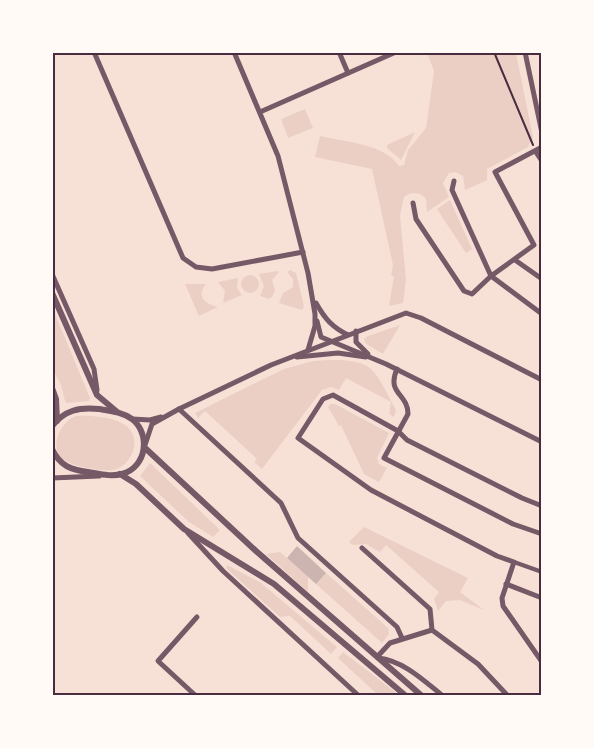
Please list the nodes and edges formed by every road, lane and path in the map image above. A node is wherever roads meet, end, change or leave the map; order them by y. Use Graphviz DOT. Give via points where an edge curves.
graph roads {
  1 [pos="94,52"];
  2 [pos="234,52"];
  3 [pos="339,52"];
  4 [pos="396,52"];
  5 [pos="494,52"];
  6 [pos="525,52"];
  7 [pos="348,73"];
  8 [pos="260,112"];
  9 [pos="542,133"];
  10 [pos="542,147"];
  11 [pos="536,152"];
  12 [pos="542,161"];
  13 [pos="454,181"];
  14 [pos="413,203"];
  15 [pos="302,252"];
  16 [pos="515,260"];
  17 [pos="52,274"];
  18 [pos="491,276"];
  19 [pos="542,279"];
  20 [pos="52,293"];
  21 [pos="315,300"];
  22 [pos="315,314"];
  23 [pos="542,314"];
  24 [pos="356,331"];
  25 [pos="348,335"];
  26 [pos="331,342"];
  27 [pos="308,350"];
  28 [pos="289,358"];
  29 [pos="372,358"];
  30 [pos="397,369"];
  31 [pos="542,380"];
  32 [pos="52,388"];
  33 [pos="97,395"];
  34 [pos="179,409"];
  35 [pos="117,412"];
  36 [pos="164,416"];
  37 [pos="132,419"];
  38 [pos="55,423"];
  39 [pos="398,431"];
  40 [pos="542,442"];
  41 [pos="144,447"];
  42 [pos="52,449"];
  43 [pos="120,474"];
  44 [pos="108,475"];
  45 [pos="54,477"];
  46 [pos="542,506"];
  47 [pos="184,529"];
  48 [pos="542,534"];
  49 [pos="362,548"];
  50 [pos="514,562"];
  51 [pos="542,572"];
  52 [pos="506,584"];
  53 [pos="542,598"];
  54 [pos="197,618"];
  55 [pos="432,630"];
  56 [pos="402,638"];
  57 [pos="377,658"];
  58 [pos="542,662"];
  59 [pos="196,696"];
  60 [pos="359,696"];
  61 [pos="406,696"];
  62 [pos="422,696"];
  63 [pos="443,696"];
  64 [pos="508,696"];
  1 -- 15 [label="street" via="183,258 196,267 212,269"];
  2 -- 8 [label="street"];
  3 -- 7 [label="street"];
  4 -- 7 [label="street"];
  5 -- 11 [label="path"];
  6 -- 9 [label="street"];
  7 -- 8 [label="street"];
  8 -- 15 [label="street" via="278,156"];
  10 -- 11 [label="street"];
  11 -- 12 [label="street"];
  11 -- 16 [label="street" via="495,172 533,239 532,249"];
  13 -- 18 [label="street" via="452,190"];
  14 -- 18 [label="street" via="416,219 464,291 472,294"];
  15 -- 21 [label="street"];
  16 -- 18 [label="street"];
  16 -- 19 [label="street"];
  17 -- 33 [label="street" via="94,369"];
  18 -- 23 [label="street"];
  20 -- 33 [label="street"];
  21 -- 22 [label="street"];
  21 -- 25 [label="street" via="325,319"];
  22 -- 26 [label="street" via="321,337"];
  22 -- 27 [label="street"];
  24 -- 25 [label="street"];
  24 -- 29 [label="street" via="356,342"];
  24 -- 31 [label="street" via="406,313"];
  25 -- 26 [label="street"];
  26 -- 27 [label="street"];
  26 -- 29 [label="street"];
  27 -- 28 [label="street"];
  28 -- 29 [label="street" via="338,353"];
  28 -- 34 [label="street"];
  29 -- 30 [label="street"];
  30 -- 39 [label="street" via="393,385 408,409"];
  30 -- 40 [label="street"];
  32 -- 38 [label="street" via="56,398"];
  33 -- 35 [label="street"];
  34 -- 36 [label="street"];
  34 -- 56 [label="street" via="281,504 298,538 397,627"];
  35 -- 37 [label="street"];
  35 -- 38 [label="street" via="84,408 72,410 60,416"];
  36 -- 37 [label="street" via="150,420"];
  36 -- 41 [label="street" via="152,424"];
  37 -- 41 [label="street" via="143,434"];
  39 -- 46 [label="street" via="407,440"];
  39 -- 48 [label="street" via="384,458 512,524"];
  39 -- 50 [label="street" via="333,395 323,399 298,438 371,490"];
  41 -- 43 [label="street" via="134,467"];
  41 -- 57 [label="street" via="236,534"];
  42 -- 44 [label="street" via="57,459 69,468"];
  43 -- 44 [label="street"];
  43 -- 47 [label="street" via="136,484"];
  44 -- 45 [label="street"];
  47 -- 60 [label="street" via="223,571"];
  47 -- 61 [label="street" via="274,584"];
  49 -- 55 [label="street" via="430,609"];
  50 -- 51 [label="street"];
  50 -- 52 [label="street"];
  52 -- 53 [label="street"];
  52 -- 58 [label="street" via="502,598 505,610"];
  54 -- 59 [label="street" via="158,662"];
  55 -- 56 [label="street"];
  55 -- 64 [label="street" via="478,664"];
  56 -- 57 [label="street" via="390,643"];
  57 -- 62 [label="street"];
  57 -- 63 [label="street" via="392,660"];
}
